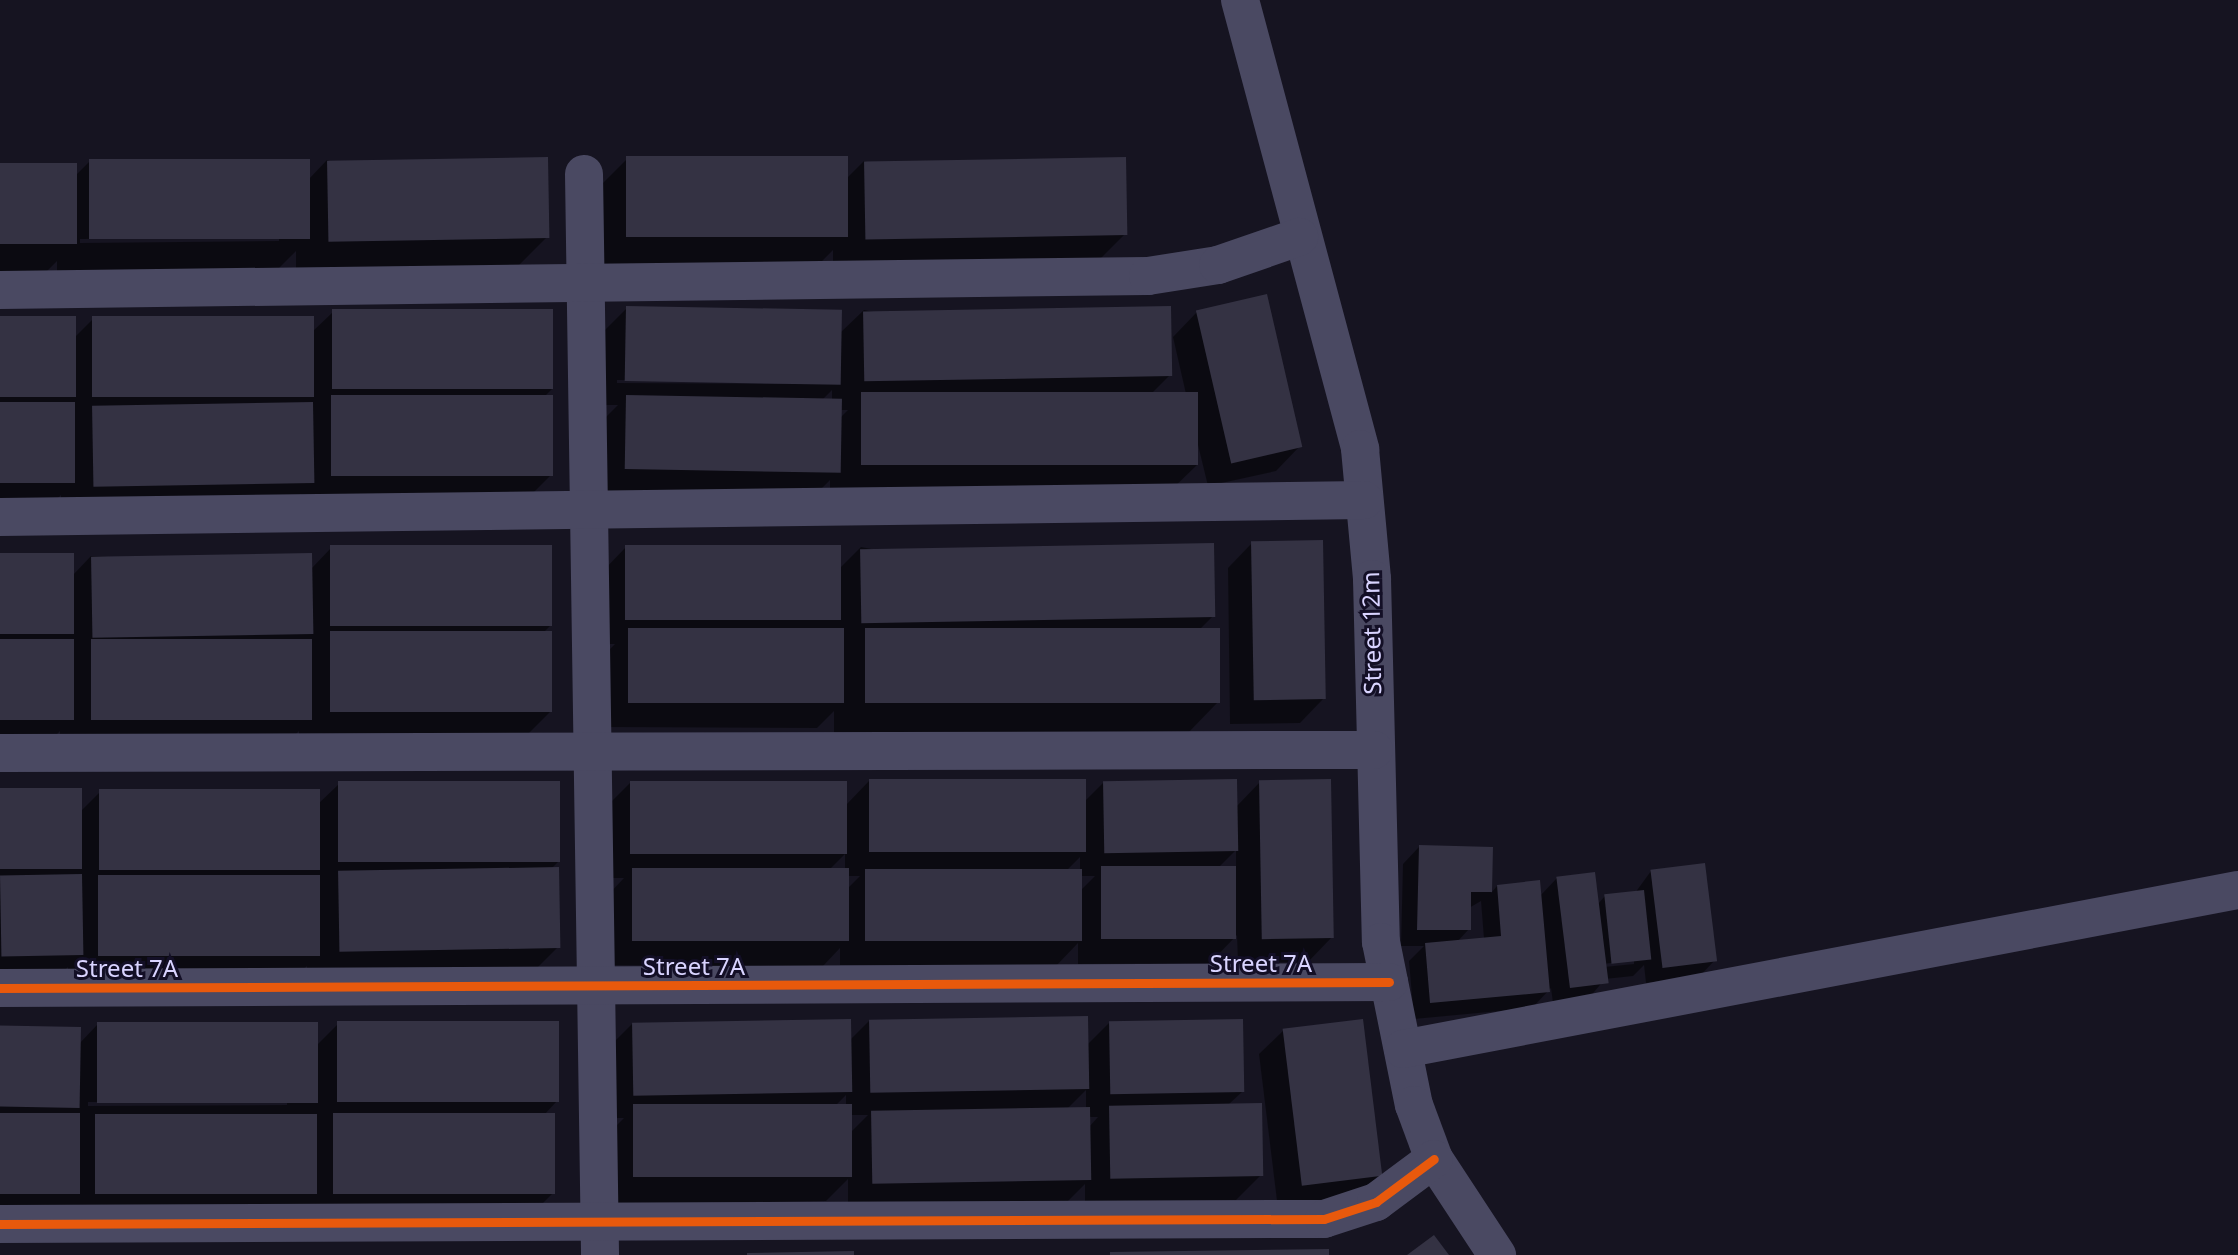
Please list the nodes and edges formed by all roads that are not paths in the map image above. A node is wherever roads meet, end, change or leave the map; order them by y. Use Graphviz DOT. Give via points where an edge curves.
graph roads {
  1 [pos="1240,0"];
  2 [pos="584,174"];
  3 [pos="1299,237"];
  4 [pos="586,283"];
  5 [pos="0,290"];
  6 [pos="1364,500"];
  7 [pos="589,510"];
  8 [pos="0,517"];
  9 [pos="1374,750"];
  10 [pos="593,752"];
  11 [pos="0,753"];
  12 [pos="2238,890"];
  13 [pos="1389,982"];
  14 [pos="596,985"];
  15 [pos="0,988"];
  16 [pos="1403,1049"];
  17 [pos="1434,1159"];
  18 [pos="0,1224"];
  19 [pos="600,1239"];
  20 [pos="1497,1255"];
  1 -- 3 [label="street, Street 12m"];
  2 -- 4 [label="street"];
  3 -- 4 [label="street" via="1218,265 1148,276"];
  3 -- 6 [label="street, Street 12m" via="1360,449"];
  4 -- 5 [label="street"];
  4 -- 7 [label="street"];
  6 -- 7 [label="street"];
  6 -- 9 [label="street, Street 12m"];
  7 -- 8 [label="street"];
  7 -- 10 [label="street"];
  9 -- 10 [label="street"];
  9 -- 13 [label="street, Street 12m" via="1381,942"];
  10 -- 11 [label="street"];
  10 -- 14 [label="street"];
  12 -- 16 [label="street"];
  13 -- 14 [label="street, Street 7A"];
  13 -- 16 [label="street, Street 12m"];
  14 -- 15 [label="street, Street 7A"];
  14 -- 19 [label="street"];
  16 -- 17 [label="street, Street 12m" via="1414,1105"];
  17 -- 19 [label="street" via="1376,1202 1324,1219"];
  17 -- 20 [label="street, Street 12m"];
  18 -- 19 [label="street"];
}
